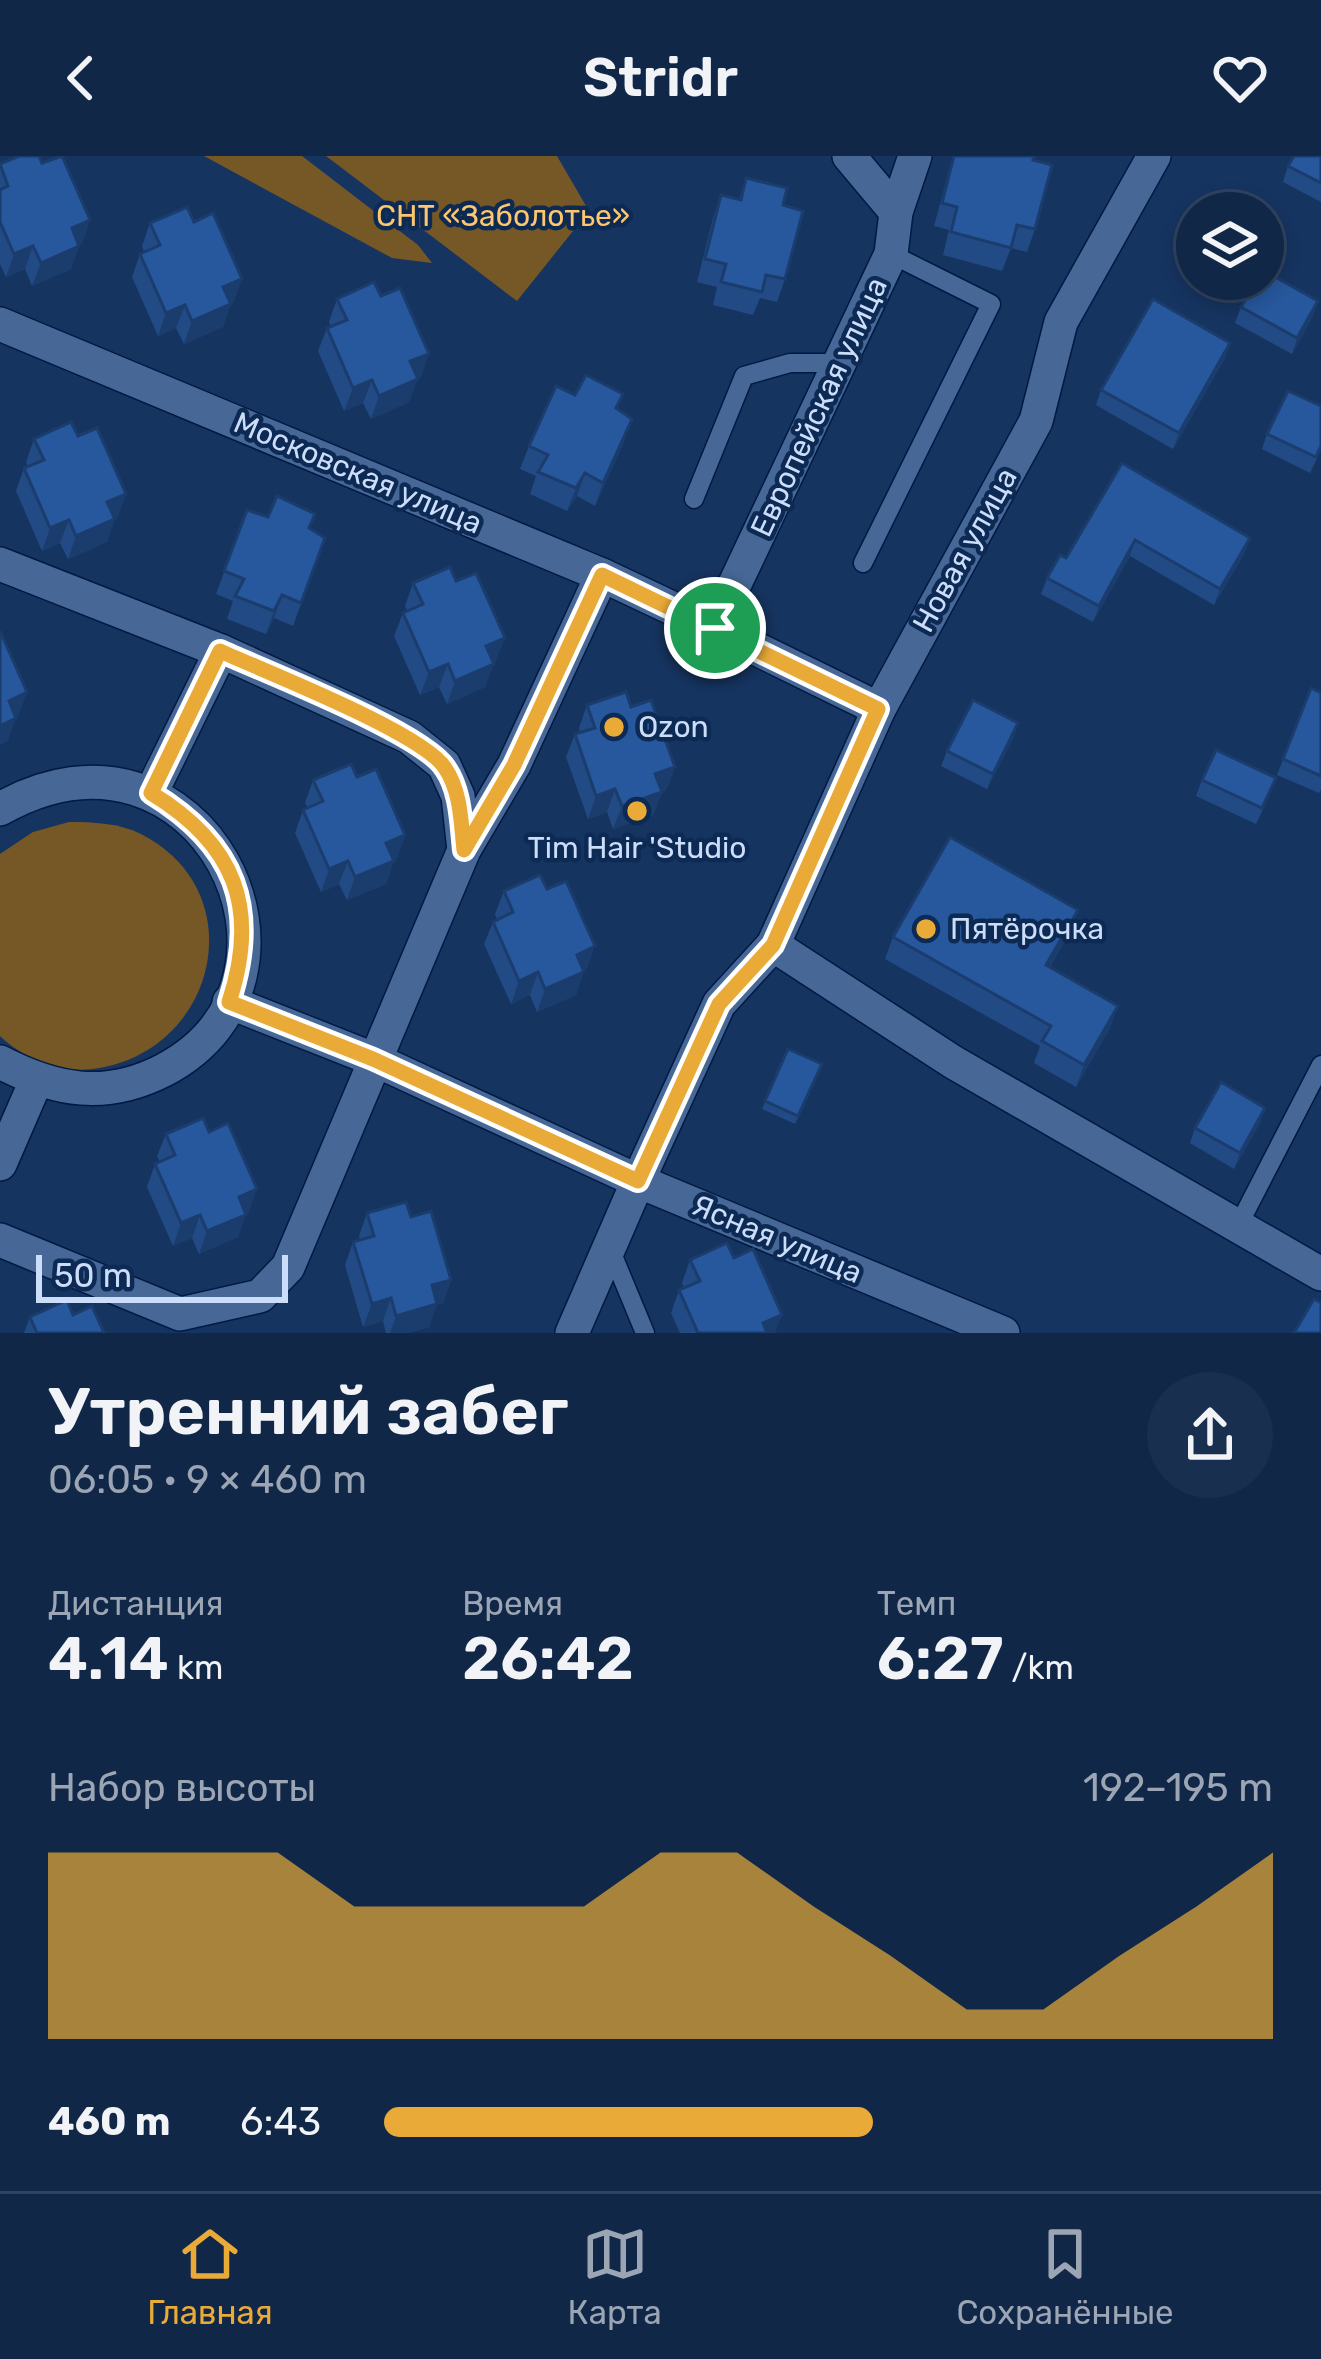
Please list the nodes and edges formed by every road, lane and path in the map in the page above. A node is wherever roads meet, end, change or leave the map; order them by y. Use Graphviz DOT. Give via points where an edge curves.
graph roads {
  1 [pos="849,156"];
  2 [pos="915,156"];
  3 [pos="1154,156"];
  4 [pos="896,212"];
  5 [pos="891,254"];
  6 [pos="0,324"];
  7 [pos="840,363"];
  8 [pos="694,499"];
  9 [pos="863,562"];
  10 [pos="0,564"];
  11 [pos="602,575"];
  12 [pos="715,628"];
  13 [pos="220,651"];
  14 [pos="878,709"];
  15 [pos="151,793"];
  16 [pos="0,808"];
  17 [pos="464,850"];
  18 [pos="773,945"];
  19 [pos="229,1002"];
  20 [pos="373,1059"];
  21 [pos="0,1062"];
  22 [pos="1321,1065"];
  23 [pos="36,1081"];
  24 [pos="0,1164"];
  25 [pos="638,1181"];
  26 [pos="1237,1228"];
  27 [pos="0,1240"];
  28 [pos="609,1246"];
  29 [pos="1321,1274"];
  30 [pos="959,1323"];
  31 [pos="572,1333"];
  32 [pos="645,1333"];
  33 [pos="1003,1333"];
  1 -- 4 [label="street"];
  2 -- 4 [label="street, Европейская улица"];
  3 -- 14 [label="street, Новая улица" via="1061,322 1036,421"];
  4 -- 5 [label="street, Европейская улица"];
  5 -- 7 [label="street, Европейская улица"];
  5 -- 9 [label="lane" via="992,304"];
  6 -- 11 [label="street, Московская улица"];
  7 -- 8 [label="lane" via="790,363 744,376"];
  7 -- 12 [label="street, Европейская улица"];
  10 -- 13 [label="street"];
  11 -- 12 [label="street, Московская улица"];
  11 -- 17 [label="street" via="514,765"];
  12 -- 14 [label="street"];
  13 -- 15 [label="street"];
  13 -- 17 [label="street" via="409,737 444,765 458,796"];
  14 -- 18 [label="street, Новая улица"];
  15 -- 16 [label="street" via="69,781"];
  15 -- 19 [label="street" via="215,845 235,881 242,963"];
  17 -- 20 [label="street"];
  18 -- 25 [label="street, Новая улица" via="719,1004"];
  18 -- 26 [label="street" via="953,1062"];
  19 -- 20 [label="street, Ясная улица"];
  19 -- 23 [label="street" via="208,1036 143,1081 104,1090"];
  20 -- 25 [label="street, Ясная улица"];
  20 -- 27 [label="street" via="288,1267 260,1295 180,1314"];
  21 -- 23 [label="street"];
  22 -- 26 [label="lane"];
  23 -- 24 [label="street"];
  25 -- 28 [label="street"];
  25 -- 30 [label="street, Ясная улица"];
  26 -- 29 [label="street"];
  28 -- 31 [label="street"];
  28 -- 32 [label="lane"];
  30 -- 33 [label="street, Ясная улица"];
}
